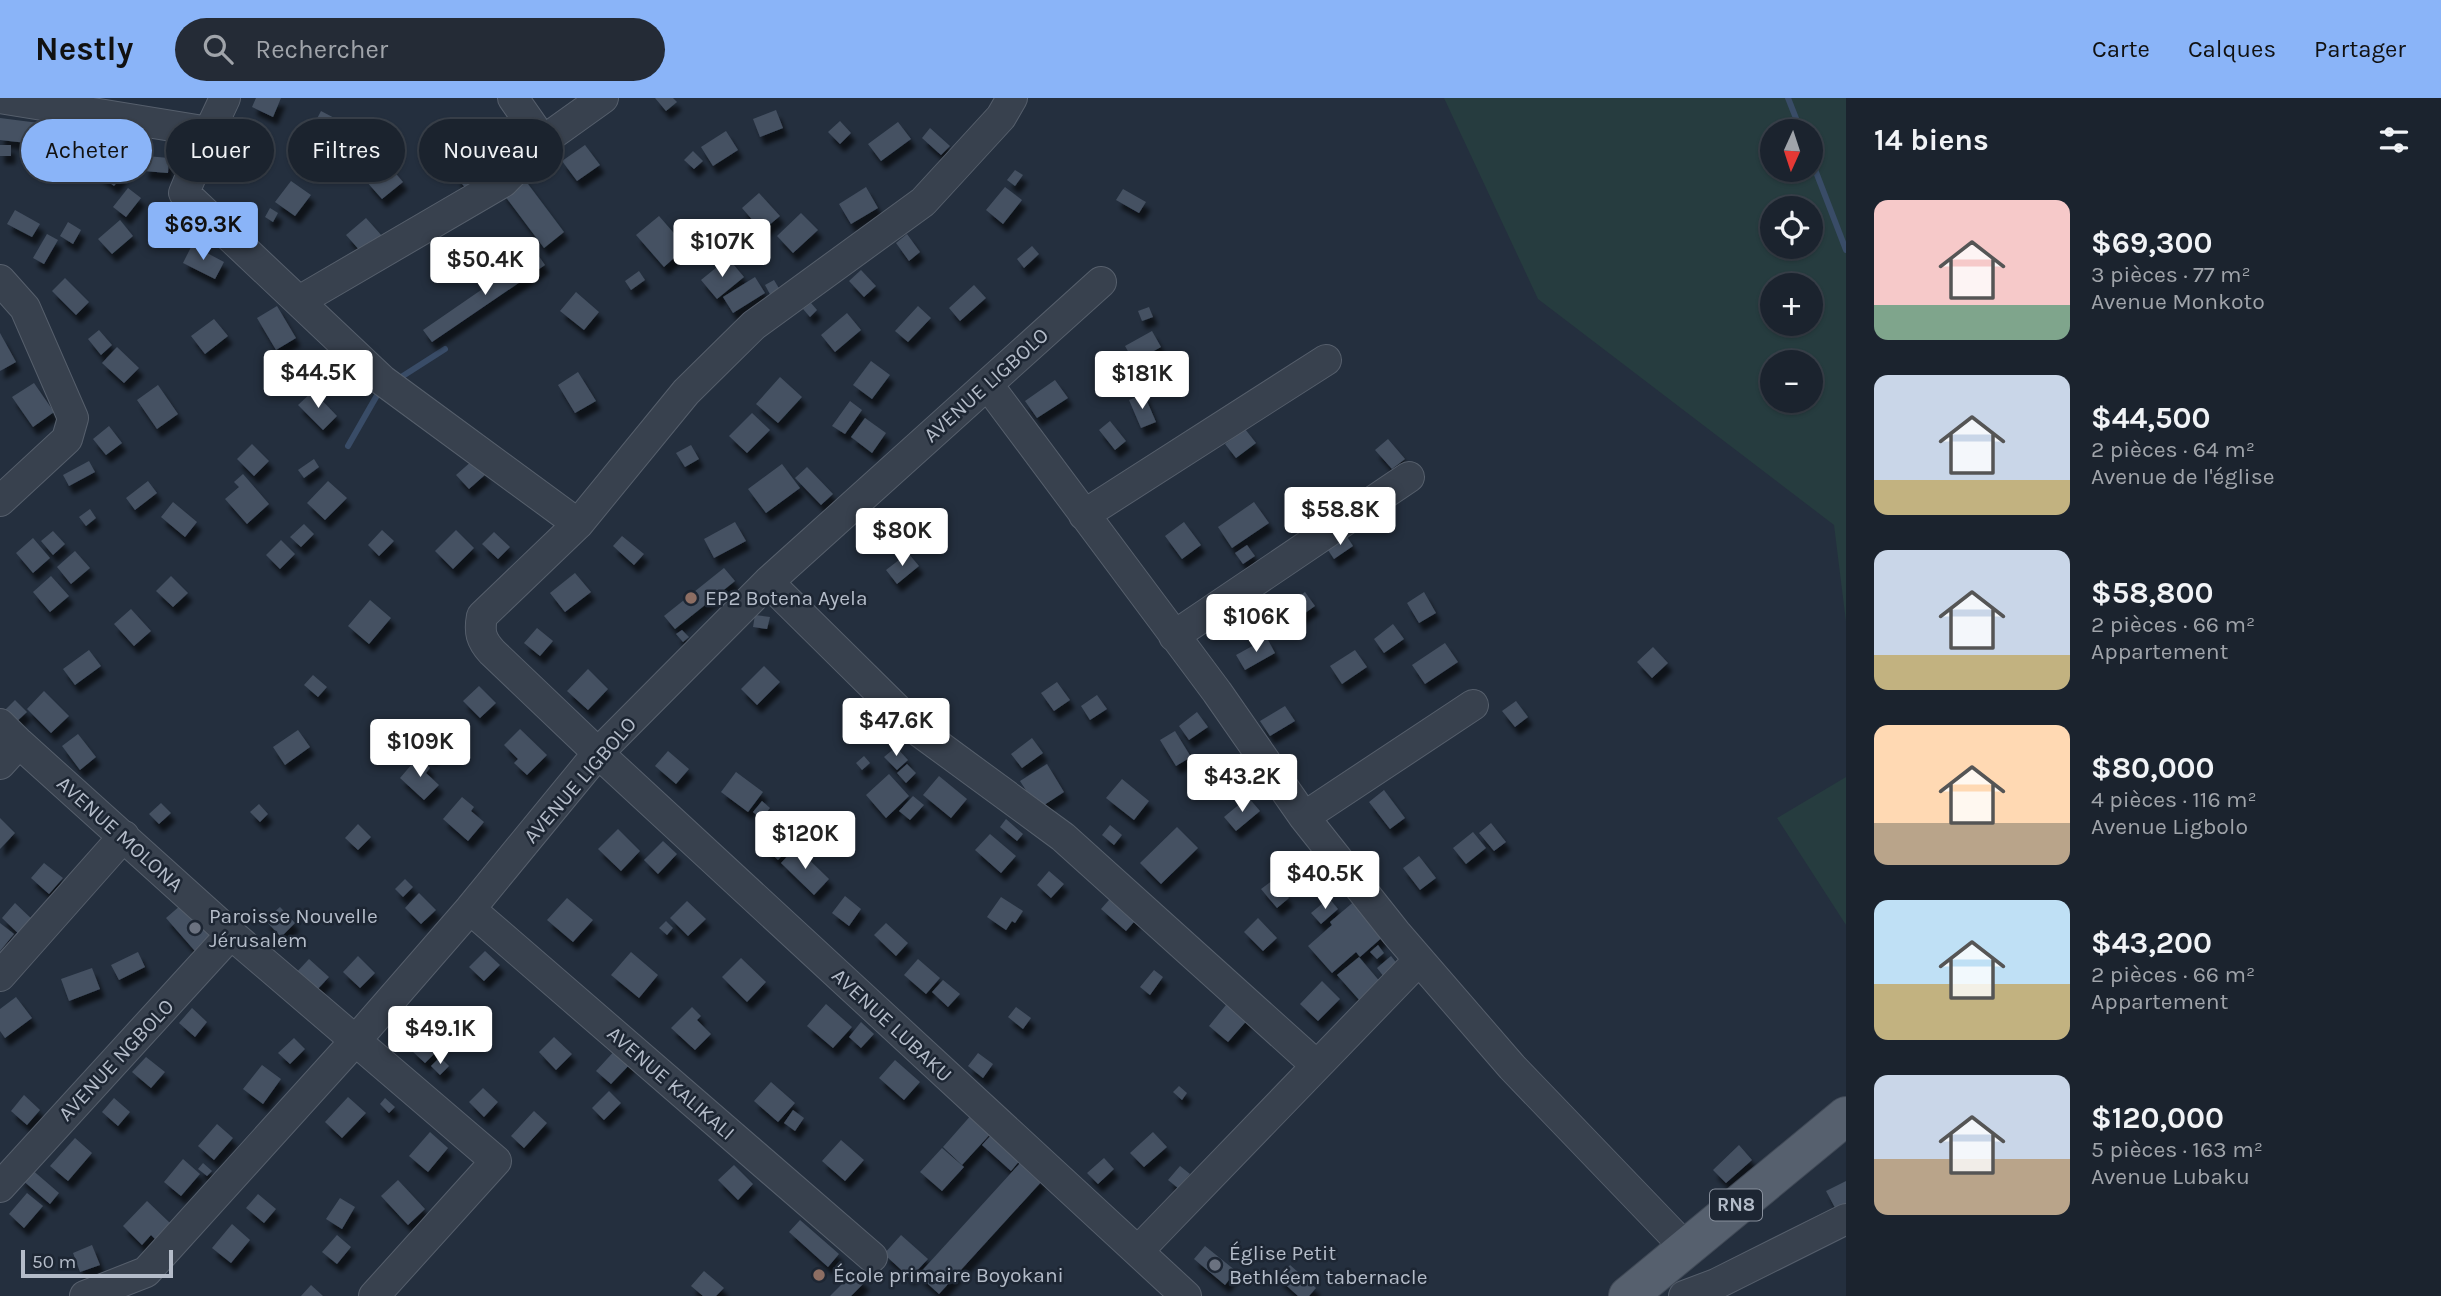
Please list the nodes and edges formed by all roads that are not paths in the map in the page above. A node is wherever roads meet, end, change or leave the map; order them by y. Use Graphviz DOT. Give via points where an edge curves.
graph roads {
  1 [pos="0,98"];
  2 [pos="225,98"];
  3 [pos="513,98"];
  4 [pos="603,98"];
  5 [pos="1012,98"];
  6 [pos="215,119"];
  7 [pos="527,119"];
  8 [pos="166,125"];
  9 [pos="563,126"];
  10 [pos="189,182"];
  11 [pos="503,182"];
  12 [pos="0,280"];
  13 [pos="1101,282"];
  14 [pos="301,300"];
  15 [pos="1326,360"];
  16 [pos="988,385"];
  17 [pos="1409,477"];
  18 [pos="0,500"];
  19 [pos="1084,515"];
  20 [pos="578,524"];
  21 [pos="768,582"];
  22 [pos="1174,636"];
  23 [pos="1473,705"];
  24 [pos="6,744"];
  25 [pos="598,753"];
  26 [pos="1304,817"];
  27 [pos="124,836"];
  28 [pos="470,909"];
  29 [pos="232,934"];
  30 [pos="1419,960"];
  31 [pos="0,976"];
  32 [pos="356,1040"];
  33 [pos="1316,1065"];
  34 [pos="1846,1116"];
  35 [pos="0,1186"];
  36 [pos="1846,1219"];
  37 [pos="1685,1247"];
  38 [pos="1138,1251"];
  39 [pos="873,1257"];
  40 [pos="86,1296"];
  41 [pos="374,1296"];
  42 [pos="1186,1296"];
  43 [pos="1628,1296"];
  44 [pos="1685,1296"];
  1 -- 8 [label="street"];
  2 -- 6 [label="street"];
  3 -- 7 [label="street"];
  4 -- 9 [label="street"];
  5 -- 20 [label="street, AVENUE LUBAKU" via="1001,117 923,202 754,325 686,392"];
  10 -- 14 [label="street" via="184,193"];
  11 -- 14 [label="street"];
  12 -- 18 [label="street" via="25,307 73,418 67,439"];
  13 -- 16 [label="street, AVENUE LIGBOLO"];
  14 -- 20 [label="street" via="389,386"];
  15 -- 19 [label="street"];
  16 -- 19 [label="street"];
  16 -- 21 [label="street, AVENUE LIGBOLO"];
  17 -- 22 [label="street"];
  19 -- 22 [label="street"];
  20 -- 25 [label="street, AVENUE LUBAKU" via="482,616 480,629 482,641 492,652"];
  21 -- 25 [label="street, AVENUE LIGBOLO"];
  21 -- 33 [label="street" via="920,732 1063,836"];
  22 -- 26 [label="street"];
  23 -- 26 [label="street"];
  24 -- 27 [label="street, AVENUE MOLONA"];
  25 -- 28 [label="street, AVENUE LIGBOLO"];
  25 -- 38 [label="street, AVENUE LUBAKU"];
  26 -- 30 [label="street"];
  27 -- 29 [label="street, AVENUE MOLONA"];
  27 -- 31 [label="street"];
  28 -- 32 [label="street, AVENUE LIGBOLO"];
  28 -- 39 [label="street, AVENUE KALIKALI"];
  29 -- 32 [label="street, AVENUE MOLONA"];
  29 -- 35 [label="street, AVENUE NGBOLO"];
  30 -- 33 [label="street"];
  30 -- 37 [label="street" via="1512,1067"];
  32 -- 40 [label="street, AVENUE LIGBOLO" via="146,1272"];
  32 -- 41 [label="street, AVENUE MOLONA" via="496,1161"];
  33 -- 38 [label="street"];
  34 -- 37 [label="main road, RN8"];
  36 -- 44 [label="street"];
  37 -- 43 [label="main road, RN8"];
  38 -- 42 [label="street, AVENUE LUBAKU"];
}
